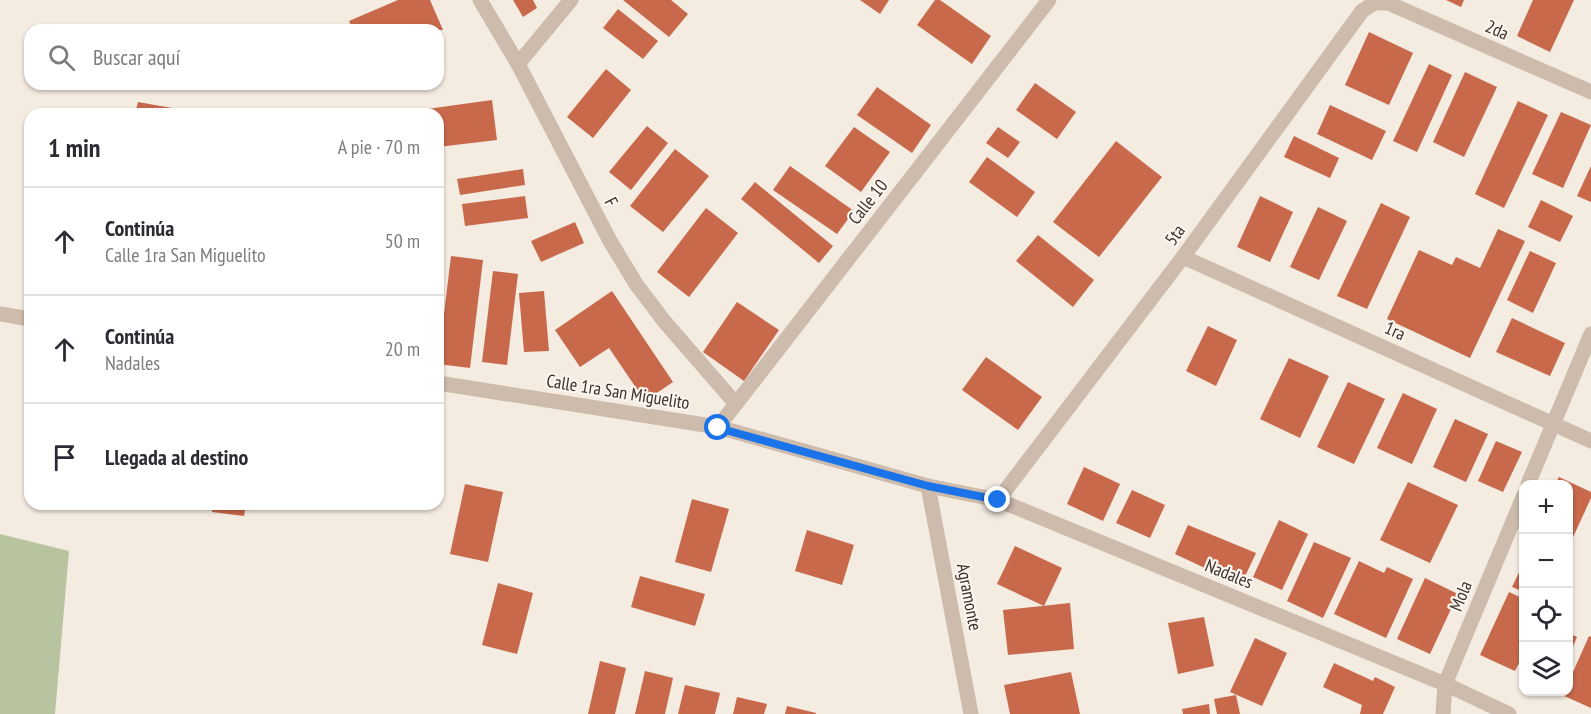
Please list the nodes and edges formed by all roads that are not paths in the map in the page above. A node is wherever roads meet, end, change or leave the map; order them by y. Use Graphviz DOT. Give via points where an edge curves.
graph roads {
  1 [pos="480,0"];
  2 [pos="571,0"];
  3 [pos="1049,0"];
  4 [pos="1388,3"];
  5 [pos="518,64"];
  6 [pos="1591,92"];
  7 [pos="1183,257"];
  8 [pos="0,314"];
  9 [pos="24,318"];
  10 [pos="1591,334"];
  11 [pos="444,384"];
  12 [pos="736,404"];
  13 [pos="1553,424"];
  14 [pos="718,428"];
  15 [pos="1591,441"];
  16 [pos="1530,480"];
  17 [pos="928,486"];
  18 [pos="998,500"];
  19 [pos="1519,507"];
  20 [pos="1445,684"];
  21 [pos="971,714"];
  22 [pos="1443,714"];
  23 [pos="1509,714"];
  1 -- 5 [label="street, F"];
  2 -- 5 [label="street"];
  3 -- 12 [label="street, Calle 10"];
  4 -- 6 [label="street, 2da"];
  4 -- 7 [label="street, 5ta" via="1374,3 1362,11"];
  5 -- 12 [label="street, F" via="636,284"];
  7 -- 13 [label="street, 1ra"];
  7 -- 18 [label="street, 5ta"];
  8 -- 9 [label="street"];
  10 -- 13 [label="street"];
  11 -- 14 [label="street, Calle 1ra San Miguelito"];
  12 -- 14 [label="street, Calle 10"];
  13 -- 15 [label="street, 1ra"];
  13 -- 16 [label="street"];
  14 -- 17 [label="street, Calle 1ra San Miguelito"];
  17 -- 18 [label="street, Nadales"];
  17 -- 21 [label="street, Agramonte"];
  18 -- 20 [label="street, Nadales"];
  19 -- 20 [label="street, Mola"];
  20 -- 22 [label="street, Mola"];
  20 -- 23 [label="street, Nadales"];
}
